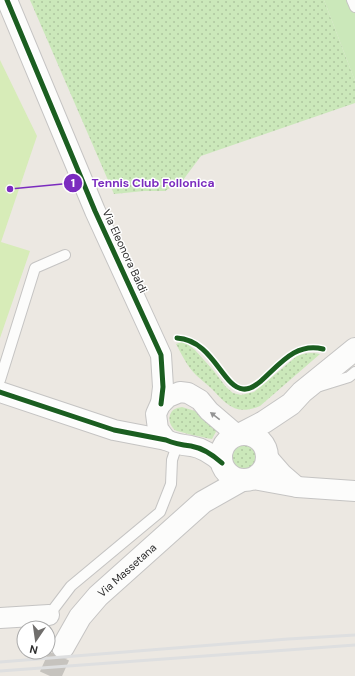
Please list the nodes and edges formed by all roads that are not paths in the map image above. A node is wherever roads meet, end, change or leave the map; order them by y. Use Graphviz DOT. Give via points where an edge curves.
graph roads {
  1 [pos="7,0"];
  2 [pos="352,0"];
  3 [pos="355,7"];
  4 [pos="65,255"];
  5 [pos="355,349"];
  6 [pos="161,355"];
  7 [pos="355,372"];
  8 [pos="0,380"];
  9 [pos="0,392"];
  10 [pos="193,396"];
  11 [pos="297,398"];
  12 [pos="159,409"];
  13 [pos="99,425"];
  14 [pos="239,435"];
  15 [pos="173,443"];
  16 [pos="267,456"];
  17 [pos="222,464"];
  18 [pos="248,479"];
  19 [pos="297,487"];
  20 [pos="355,491"];
  21 [pos="203,502"];
  22 [pos="49,615"];
  23 [pos="0,618"];
  24 [pos="63,647"];
  1 -- 6 [label="street, Via Eleonora Baldi" via="95,211"];
  2 -- 3 [label="lane"];
  4 -- 8 [label="lane" via="35,268"];
  5 -- 11 [label="main road, Via Massetana"];
  6 -- 10 [label="street"];
  6 -- 12 [label="street, Via Eleonora Baldi" via="163,382"];
  7 -- 11 [label="lane" via="349,377"];
  9 -- 13 [label="street"];
  10 -- 12 [label="street" via="180,392 168,397"];
  14 -- 10 [label="street, one-way"];
  11 -- 14 [label="main road, Via Massetana" via="264,422"];
  11 -- 16 [label="main road, Via Massetana" via="277,429"];
  12 -- 13 [label="street" via="137,422 126,425"];
  12 -- 15 [label="street, Via Eleonora Baldi" via="158,429"];
  13 -- 15 [label="street"];
  14 -- 16 [label="main road" via="255,436 265,447"];
  14 -- 17 [label="main road, Via Massetana" via="227,441 223,447"];
  15 -- 17 [label="street" via="202,450"];
  15 -- 22 [label="lane" via="175,451 171,484 160,512 71,586"];
  16 -- 18 [label="main road, Via Massetana" via="259,475"];
  16 -- 19 [label="street"];
  17 -- 18 [label="main road" via="229,475"];
  17 -- 21 [label="main road, Via Massetana"];
  18 -- 19 [label="street"];
  18 -- 21 [label="main road, Via Massetana"];
  19 -- 20 [label="street"];
  21 -- 24 [label="main road, Via Massetana" via="98,596 80,617"];
  22 -- 23 [label="street"];
}
